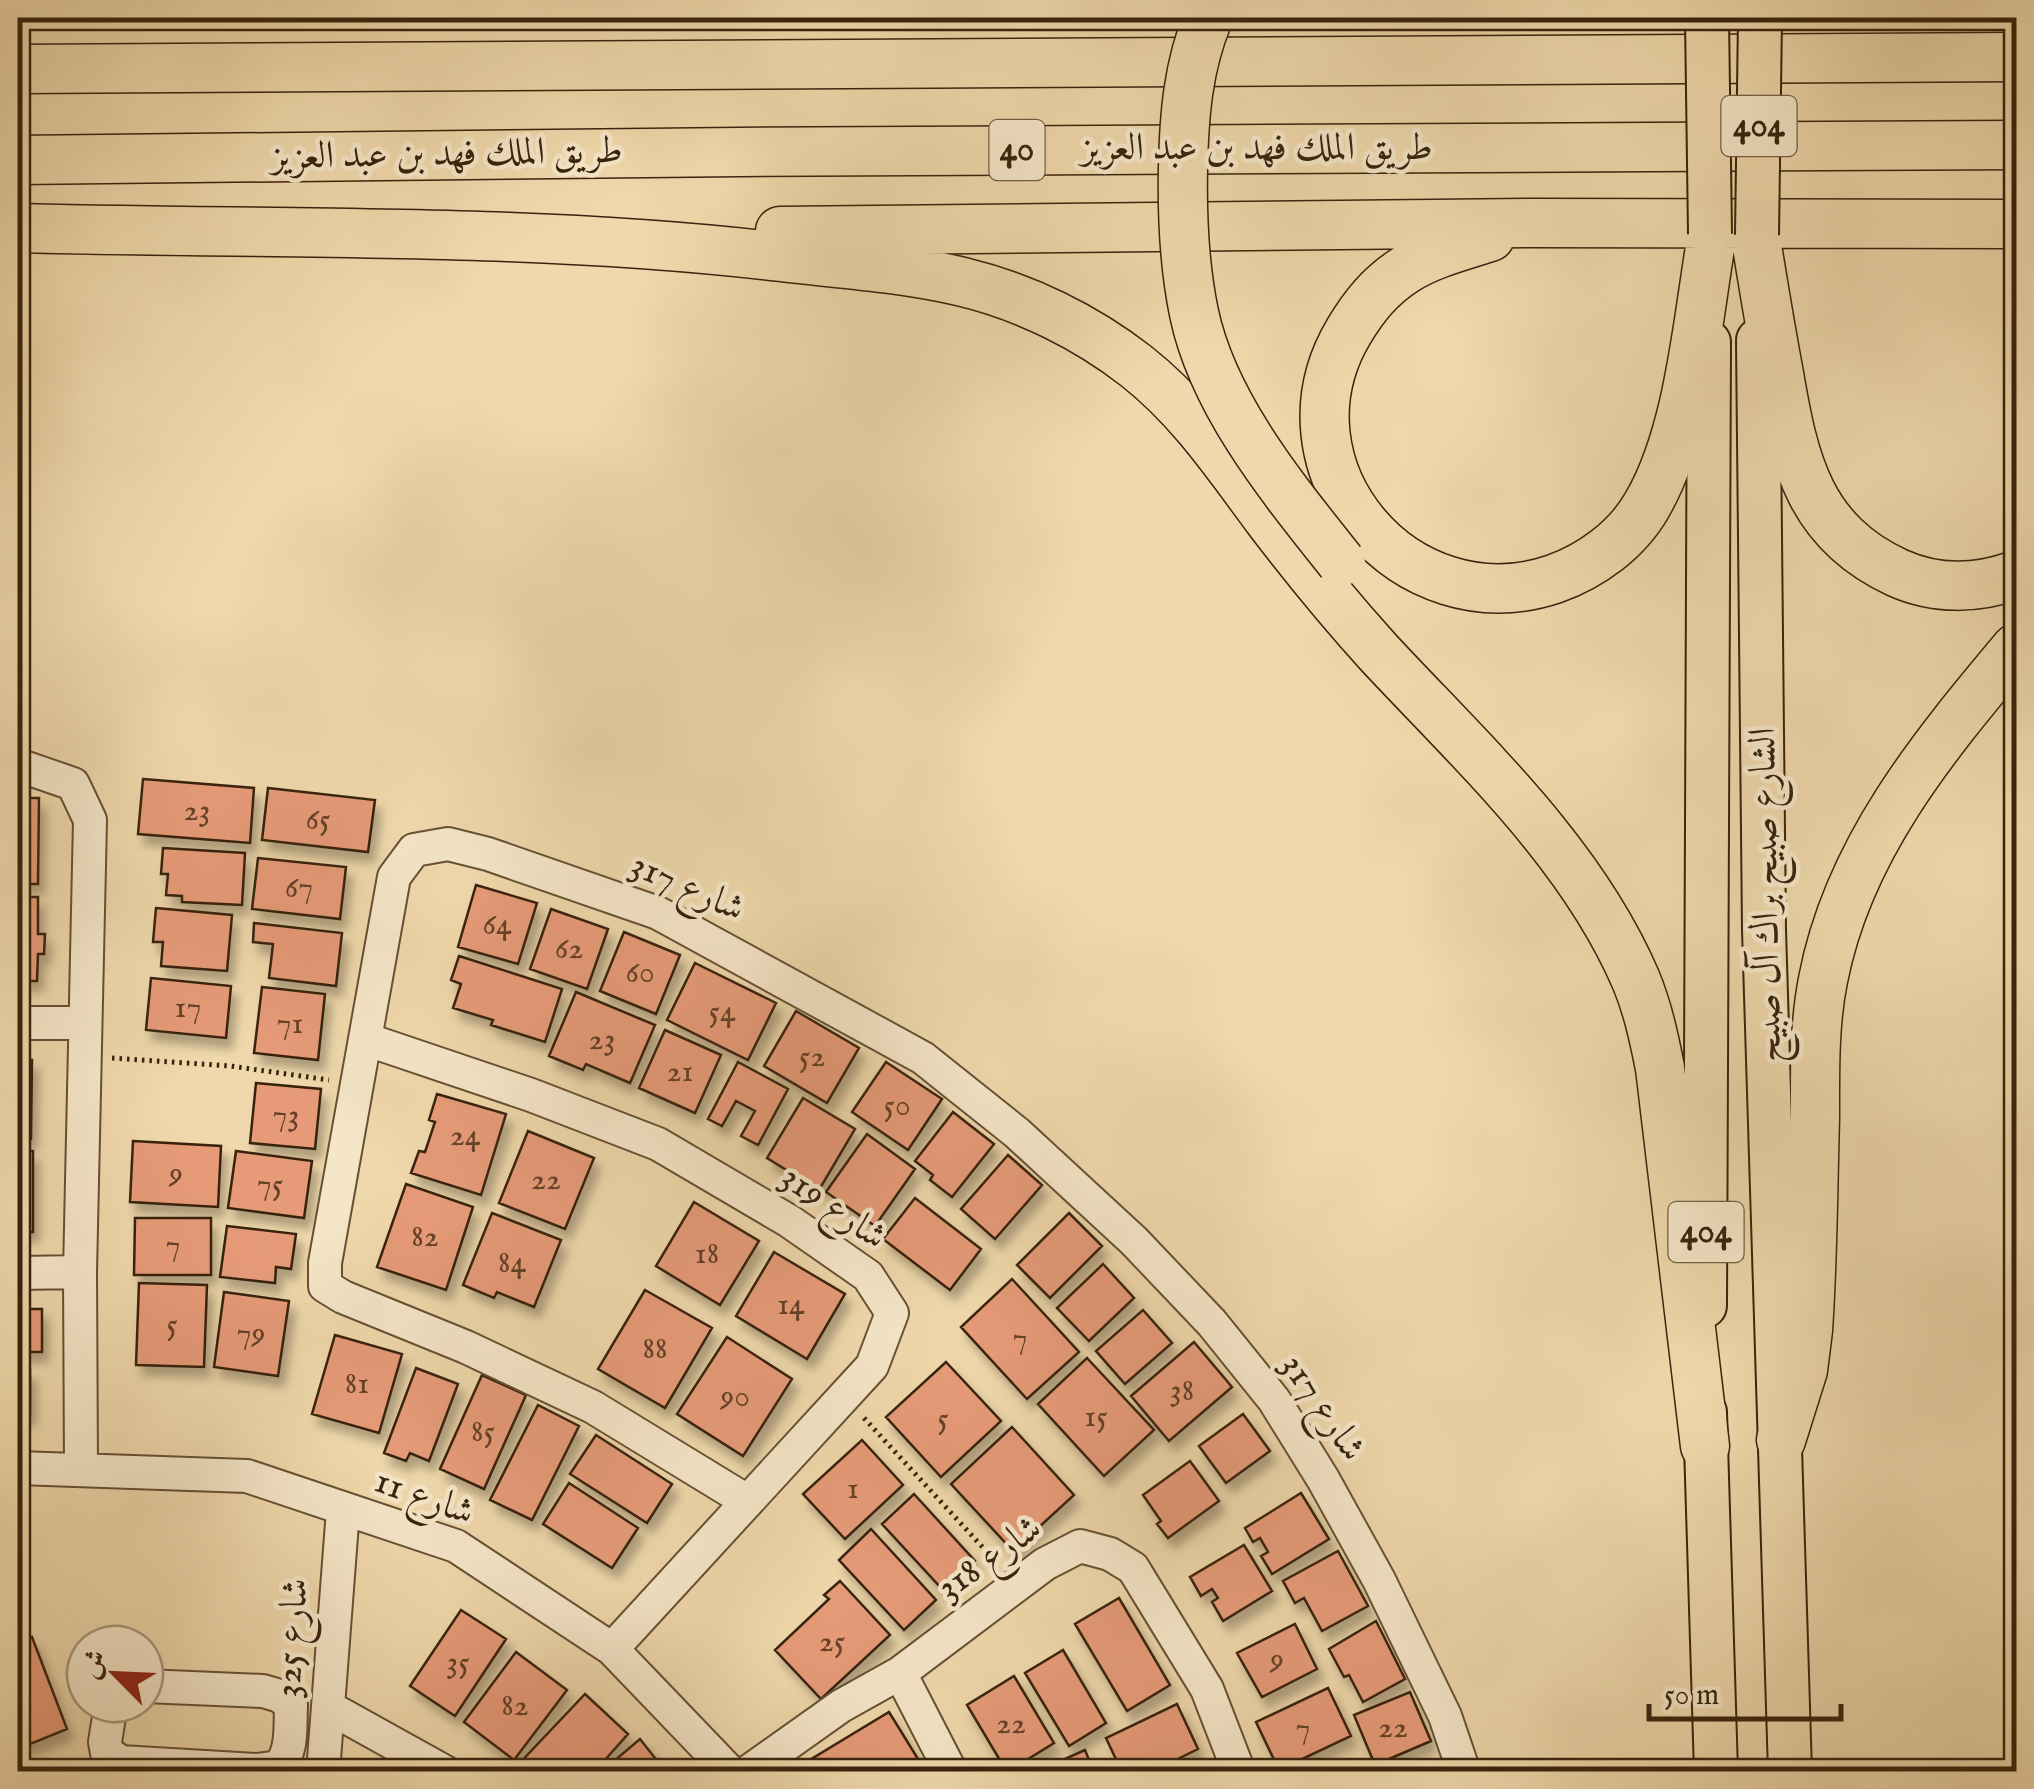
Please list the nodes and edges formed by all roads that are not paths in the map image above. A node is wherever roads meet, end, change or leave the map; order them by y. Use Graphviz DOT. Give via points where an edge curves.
graph roads {
  1 [pos="1208,18"];
  2 [pos="1707,18"];
  3 [pos="1760,18"];
  4 [pos="2016,57"];
  5 [pos="18,69"];
  6 [pos="2016,145"];
  7 [pos="18,160"];
  8 [pos="1531,223"];
  9 [pos="2016,224"];
  10 [pos="1948,225"];
  11 [pos="18,228"];
  12 [pos="596,240"];
  13 [pos="1757,240"];
  14 [pos="1710,241"];
  15 [pos="2016,248"];
  16 [pos="2016,576"];
  17 [pos="2016,648"];
  18 [pos="2016,679"];
  19 [pos="18,765"];
  20 [pos="1502,783"];
  21 [pos="1891,810"];
  22 [pos="84,1022"];
  23 [pos="18,1023"];
  24 [pos="365,1039"];
  25 [pos="80,1272"];
  26 [pos="18,1273"];
  27 [pos="1781,1440"];
  28 [pos="1705,1446"];
  29 [pos="18,1468"];
  30 [pos="82,1468"];
  31 [pos="747,1501"];
  32 [pos="343,1510"];
  33 [pos="612,1649"];
  34 [pos="900,1673"];
  35 [pos="165,1687"];
  36 [pos="328,1707"];
  37 [pos="108,1724"];
  38 [pos="202,1770"];
  39 [pos="323,1772"];
  40 [pos="445,1772"];
  41 [pos="730,1772"];
  42 [pos="748,1772"];
  43 [pos="951,1772"];
  44 [pos="1239,1772"];
  45 [pos="1464,1772"];
  46 [pos="1716,1772"];
  47 [pos="1790,1772"];
  1 -- 20 [label="highway, bridge" via="1194,51 1184,142 1184,247 1195,317 1215,370 1270,469 1410,649"];
  2 -- 14 [label="main road, الشارع صبيح براك آل صبيح / 404, bridge"];
  3 -- 13 [label="main road, الشارع صبيح براك آل صبيح / 404, bridge"];
  4 -- 5 [label="highway"];
  6 -- 7 [label="highway, طريق الملك فهد بن عبد العزيز / 40"];
  8 -- 10 [label="highway"];
  8 -- 12 [label="highway" via="748,231"];
  8 -- 14 [label="highway" via="1440,254 1379,290 1339,349 1328,383 1327,449 1350,506 1379,542 1412,566 1467,586 1519,587 1570,574 1624,536 1646,507 1666,465 1689,376"];
  9 -- 10 [label="highway"];
  10 -- 15 [label="highway"];
  11 -- 12 [label="highway"];
  12 -- 20 [label="highway" via="950,279 1011,296 1096,338 1170,395 1203,430 1347,618"];
  13 -- 16 [label="highway" via="1795,458 1829,523 1878,564 1916,581 1977,586"];
  13 -- 27 [label="main road, الشارع صبيح براك آل صبيح / 404" via="1764,930"];
  14 -- 28 [label="main road, الشارع صبيح براك آل صبيح / 404"];
  17 -- 21 [label="highway"];
  18 -- 21 [label="highway"];
  19 -- 22 [label="street" via="73,784 90,820"];
  20 -- 28 [label="highway" via="1592,898 1637,982 1650,1022"];
  21 -- 27 [label="highway" via="1838,921 1823,981 1808,1330"];
  22 -- 23 [label="street"];
  22 -- 25 [label="street"];
  24 -- 31 [label="street, شارع 317" via="325,1286 593,1408"];
  24 -- 31 [label="street, شارع 319" via="658,1144 868,1276 892,1313 872,1366"];
  24 -- 45 [label="street, شارع 317" via="394,878 414,850 448,844 658,913 923,1058 1134,1240 1274,1400 1379,1580 1445,1716"];
  25 -- 26 [label="street"];
  25 -- 30 [label="street"];
  27 -- 47 [label="main road, الشارع صبيح براك آل صبيح / 404"];
  28 -- 46 [label="main road, الشارع صبيح براك آل صبيح / 404"];
  29 -- 30 [label="street, شارع 11"];
  30 -- 32 [label="street, شارع 11" via="247,1476"];
  31 -- 33 [label="street, شارع 319"];
  32 -- 33 [label="street, شارع 11" via="456,1546"];
  32 -- 36 [label="street, شارع 325"];
  33 -- 41 [label="street, شارع 11"];
  34 -- 42 [label="street, شارع 318"];
  34 -- 43 [label="street"];
  34 -- 44 [label="street, شارع 318" via="1045,1564 1080,1546 1110,1554 1132,1568 1207,1689"];
  35 -- 38 [label="street" via="263,1691 290,1705 289,1748 278,1767"];
  36 -- 39 [label="street, شارع 325"];
  36 -- 40 [label="street"];
  37 -- 38 [label="street" via="107,1752 121,1762"];
}
